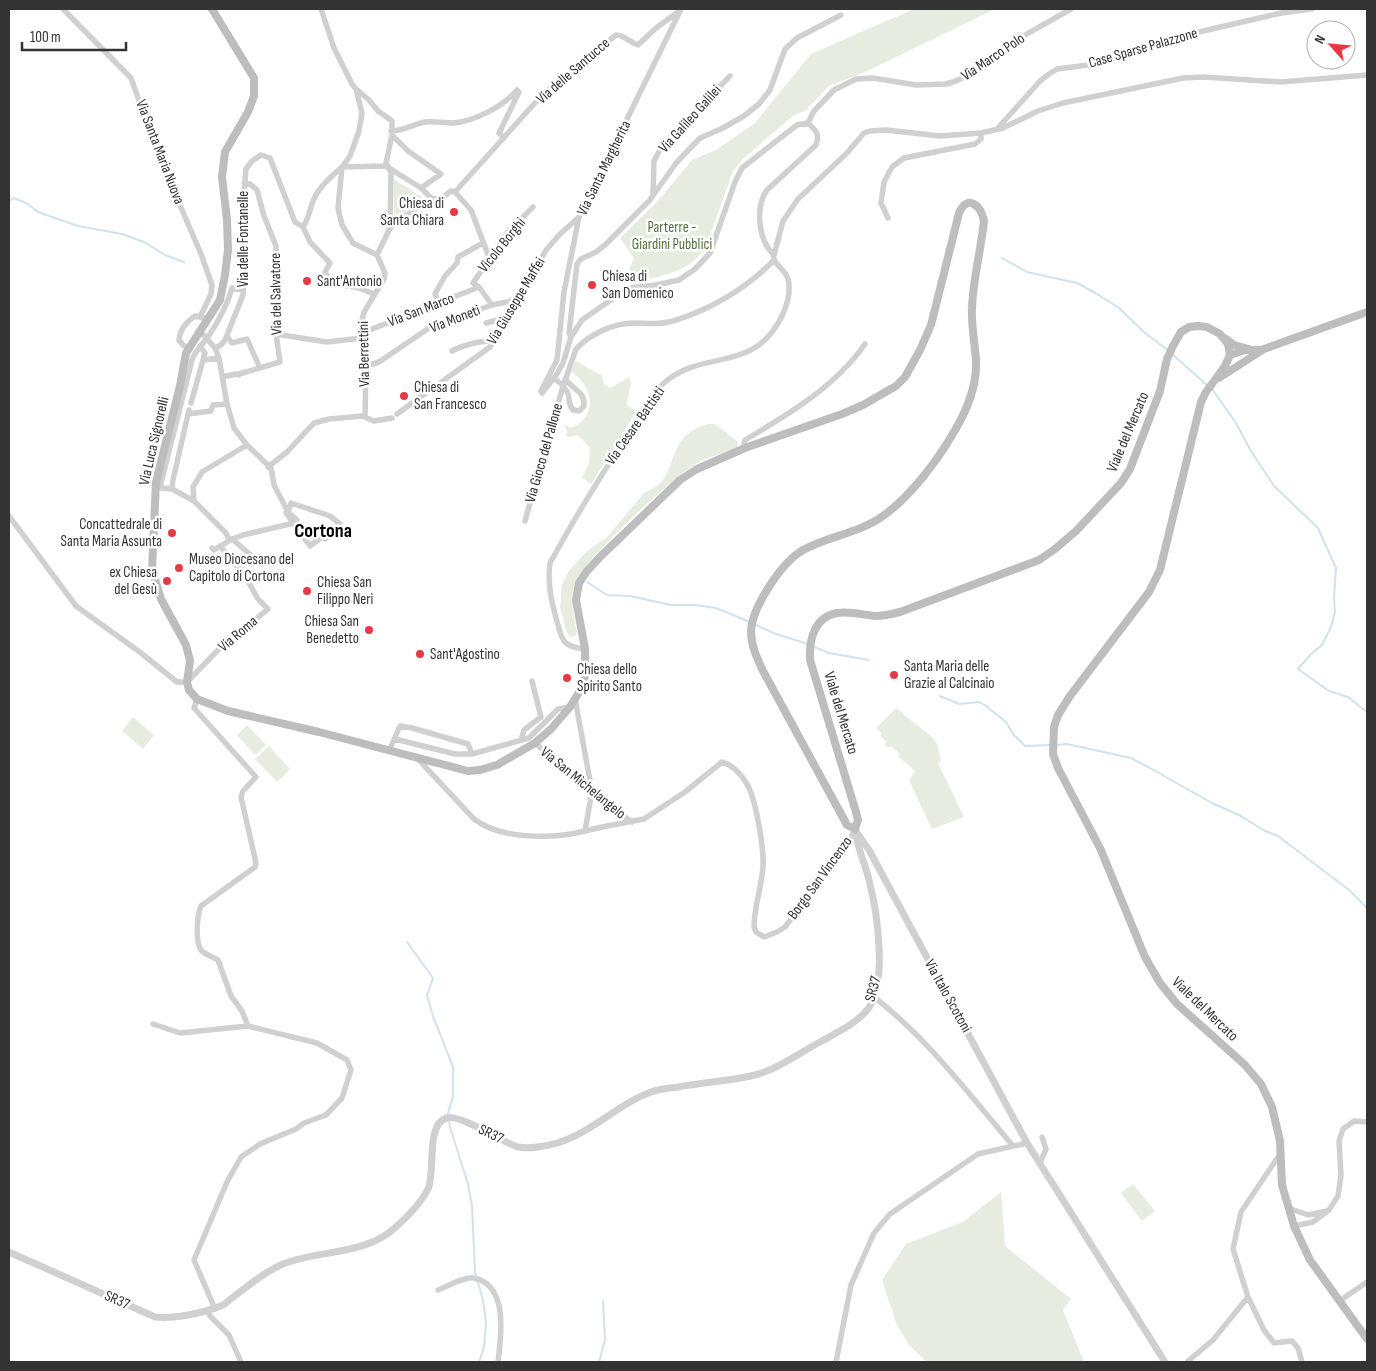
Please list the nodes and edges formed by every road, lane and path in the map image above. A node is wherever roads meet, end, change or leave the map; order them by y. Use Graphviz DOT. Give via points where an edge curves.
graph roads {
  1 [pos="63,9"];
  2 [pos="212,9"];
  3 [pos="320,9"];
  4 [pos="1071,9"];
  5 [pos="1312,9"];
  6 [pos="680,10"];
  7 [pos="841,15"];
  8 [pos="1367,75"];
  9 [pos="730,76"];
  10 [pos="356,90"];
  11 [pos="808,123"];
  12 [pos="997,129"];
  13 [pos="392,133"];
  14 [pos="981,133"];
  15 [pos="504,138"];
  16 [pos="342,167"];
  17 [pos="389,168"];
  18 [pos="244,183"];
  19 [pos="421,188"];
  20 [pos="455,192"];
  21 [pos="654,195"];
  22 [pos="431,198"];
  23 [pos="533,207"];
  24 [pos="580,216"];
  25 [pos="888,218"];
  26 [pos="303,227"];
  27 [pos="390,228"];
  28 [pos="483,243"];
  29 [pos="377,255"];
  30 [pos="489,258"];
  31 [pos="774,258"];
  32 [pos="479,287"];
  33 [pos="243,290"];
  34 [pos="521,293"];
  35 [pos="374,294"];
  36 [pos="440,303"];
  37 [pos="492,305"];
  38 [pos="1367,312"];
  39 [pos="510,317"];
  40 [pos="204,319"];
  41 [pos="486,324"];
  42 [pos="200,331"];
  43 [pos="276,334"];
  44 [pos="227,336"];
  45 [pos="362,336"];
  46 [pos="571,337"];
  47 [pos="207,338"];
  48 [pos="1224,338"];
  49 [pos="494,342"];
  50 [pos="865,344"];
  51 [pos="200,346"];
  52 [pos="215,348"];
  53 [pos="189,349"];
  54 [pos="452,351"];
  55 [pos="1255,352"];
  56 [pos="1230,355"];
  57 [pos="219,358"];
  58 [pos="203,360"];
  59 [pos="366,366"];
  60 [pos="260,368"];
  61 [pos="222,377"];
  62 [pos="556,377"];
  63 [pos="1213,382"];
  64 [pos="564,383"];
  65 [pos="191,403"];
  66 [pos="227,404"];
  67 [pos="365,417"];
  68 [pos="246,445"];
  69 [pos="745,448"];
  70 [pos="268,466"];
  71 [pos="172,489"];
  72 [pos="194,501"];
  73 [pos="288,512"];
  74 [pos="9,516"];
  75 [pos="525,520"];
  76 [pos="294,523"];
  77 [pos="230,539"];
  78 [pos="220,546"];
  79 [pos="212,548"];
  80 [pos="252,556"];
  81 [pos="585,649"];
  82 [pos="532,681"];
  83 [pos="187,682"];
  84 [pos="198,698"];
  85 [pos="575,699"];
  86 [pos="570,707"];
  87 [pos="395,739"];
  88 [pos="521,740"];
  89 [pos="535,743"];
  90 [pos="390,751"];
  91 [pos="472,754"];
  92 [pos="417,758"];
  93 [pos="591,793"];
  94 [pos="632,822"];
  95 [pos="855,829"];
  96 [pos="586,831"];
  97 [pos="874,998"];
  98 [pos="153,1024"];
  99 [pos="248,1026"];
  100 [pos="1367,1122"];
  101 [pos="1042,1137"];
  102 [pos="1028,1142"];
  103 [pos="1013,1146"];
  104 [pos="1280,1154"];
  105 [pos="1040,1163"];
  106 [pos="1288,1208"];
  107 [pos="1329,1210"];
  108 [pos="1294,1226"];
  109 [pos="9,1252"];
  110 [pos="1367,1282"];
  111 [pos="438,1290"];
  112 [pos="1248,1297"];
  113 [pos="1341,1300"];
  114 [pos="211,1309"];
  115 [pos="1367,1339"];
  116 [pos="241,1362"];
  117 [pos="498,1362"];
  118 [pos="836,1362"];
  119 [pos="1165,1362"];
  120 [pos="1187,1362"];
  121 [pos="1302,1362"];
  1 -- 40 [label="street, Via Santa Maria Nuova" via="131,78 158,154 212,285"];
  2 -- 40 [label="main road, Via Luca Signorelli" via="254,78 254,96 225,152 222,178 228,250 225,275 220,300"];
  3 -- 10 [label="street" via="334,48"];
  4 -- 11 [label="street, Via Marco Polo" via="1011,43 979,70 956,81 916,85 873,78 856,79 834,90 814,111"];
  5 -- 12 [label="street, Case Sparse Palazzone" via="1173,38 1104,63 1058,69 1040,81"];
  6 -- 15 [label="street, Via delle Santucce" via="638,45 616,35 543,94"];
  6 -- 24 [label="street, Via Santa Margherita"];
  7 -- 21 [label="street" via="797,38 785,48 770,90 760,104 722,129 700,138"];
  8 -- 12 [label="street" via="1281,82 1183,78 1063,103"];
  9 -- 21 [label="street, Via Galileo Galilei" via="662,146 654,161"];
  10 -- 13 [label="street" via="392,121"];
  10 -- 16 [label="street" via="362,113 359,130 350,156"];
  11 -- 31 [label="street, Via Cesare Battisti" via="816,131 816,145 762,198 759,221"];
  11 -- 46 [label="street" via="797,124 742,168 710,253 695,270 679,280 628,288 582,320"];
  12 -- 14 [label="street"];
  13 -- 15 [label="street" via="427,122 469,120 510,98 517,90 520,92 499,132"];
  13 -- 17 [label="street" via="386,163"];
  13 -- 19 [label="street" via="408,151 441,174"];
  14 -- 25 [label="street" via="981,140 975,144 904,158 892,167 884,182 881,203"];
  14 -- 31 [label="street" via="940,136 877,129 864,133 789,210"];
  15 -- 20 [label="street, Via delle Santucce"];
  16 -- 17 [label="street"];
  16 -- 26 [label="street" via="318,190"];
  16 -- 29 [label="street" via="338,208 342,225 353,242"];
  17 -- 19 [label="street"];
  17 -- 27 [label="street"];
  18 -- 26 [label="street, Via delle Fontanelle" via="246,169 252,161 261,155 270,158 295,222"];
  18 -- 33 [label="street, Via delle Fontanelle" via="241,230 246,239"];
  18 -- 43 [label="street, Via del Salvatore" via="257,190 276,246"];
  19 -- 22 [label="street"];
  20 -- 22 [label="street" via="451,191 438,200"];
  20 -- 28 [label="street" via="471,210"];
  21 -- 46 [label="street" via="605,245 577,264 568,333"];
  22 -- 27 [label="street"];
  23 -- 30 [label="street, Vicolo Borghi" via="508,232"];
  24 -- 34 [label="street, Via Giuseppe Maffei" via="547,249"];
  24 -- 62 [label="street, Via Santa Margherita" via="564,292 557,360 542,393"];
  26 -- 35 [label="street" via="310,242 330,263 325,272 329,279 335,284"];
  27 -- 29 [label="street"];
  28 -- 30 [label="street"];
  28 -- 36 [label="street" via="458,257 435,294"];
  29 -- 35 [label="street, Via Berrettini" via="385,273"];
  30 -- 32 [label="street, Vicolo Borghi" via="472,283"];
  31 -- 64 [label="street, Via Gioco del Pallone" via="744,286 671,322 621,323 608,328 580,345"];
  31 -- 81 [label="street, Via Cesare Battisti" via="788,277 789,284 782,315 772,333 750,352 682,371 664,383 601,476 550,563 551,600 562,638 571,646"];
  32 -- 36 [label="street, Via San Marco"];
  32 -- 37 [label="street, Vicolo Borghi"];
  33 -- 44 [label="street, Via delle Fontanelle"];
  33 -- 47 [label="street" via="232,288 228,303"];
  34 -- 37 [label="street, Via Moneti" via="511,301"];
  34 -- 39 [label="street, Via Giuseppe Maffei"];
  35 -- 45 [label="street, Via Berrettini" via="364,312"];
  36 -- 45 [label="street, Via San Marco"];
  37 -- 59 [label="street, Via Moneti" via="432,326 379,362"];
  38 -- 55 [label="main road"];
  39 -- 41 [label="street"];
  39 -- 49 [label="street, Via Giuseppe Maffei"];
  40 -- 42 [label="main road, Via Luca Signorelli"];
  40 -- 53 [label="street" via="195,316 180,333 179,340"];
  42 -- 47 [label="street"];
  42 -- 53 [label="main road, Via Luca Signorelli"];
  43 -- 45 [label="street, Via San Marco" via="327,342"];
  43 -- 60 [label="street, Via del Salvatore" via="280,362"];
  44 -- 52 [label="street, Via delle Fontanelle"];
  44 -- 60 [label="street" via="232,343 247,339"];
  45 -- 59 [label="street, Via Berrettini"];
  46 -- 62 [label="street"];
  47 -- 51 [label="street"];
  47 -- 52 [label="street"];
  48 -- 55 [label="main road"];
  48 -- 56 [label="main road"];
  48 -- 95 [label="main road, Viale del Mercato" via="1207,327 1189,327 1181,332 1167,358 1160,391 1130,469 1116,490 1055,549 1039,560 900,612 877,616 838,613 815,629 809,646 810,660 856,812"];
  49 -- 54 [label="street" via="486,340"];
  49 -- 67 [label="street, Via Giuseppe Maffei" via="395,416 374,421"];
  50 -- 69 [label="street" via="854,360 820,391 746,440"];
  51 -- 58 [label="street" via="205,353"];
  51 -- 71 [label="street" via="192,360 161,483 161,488"];
  52 -- 57 [label="street"];
  53 -- 83 [label="main road, Via Luca Signorelli" via="156,482 152,570 161,599 186,645 190,661"];
  55 -- 56 [label="main road"];
  55 -- 63 [label="main road"];
  56 -- 63 [label="main road, Viale del Mercato"];
  57 -- 58 [label="street"];
  57 -- 61 [label="street"];
  58 -- 65 [label="street"];
  59 -- 67 [label="street, Via Berrettini"];
  60 -- 61 [label="street"];
  61 -- 66 [label="street"];
  62 -- 64 [label="street"];
  63 -- 104 [label="main road, Viale del Mercato" via="1196,417 1160,570 1149,592 1058,715 1053,754 1100,848 1145,957 1160,984 1261,1084 1272,1107"];
  64 -- 64 [label="street" via="569,405 580,411 585,399"];
  64 -- 75 [label="street, Via Gioco del Pallone"];
  66 -- 68 [label="street" via="234,428"];
  66 -- 71 [label="street" via="214,405 211,411 189,412"];
  67 -- 70 [label="street, Via Giuseppe Maffei" via="314,423 287,452"];
  68 -- 70 [label="street"];
  68 -- 72 [label="street" via="202,472 193,487"];
  69 -- 81 [label="main road" via="680,480 586,571 576,600"];
  69 -- 95 [label="main road" via="842,414 896,386 913,365 931,325 962,207 973,203 980,208 984,221 972,308 975,379 969,402 954,432 894,508 864,527 797,554 763,598 752,624 754,650 763,671 847,826"];
  70 -- 73 [label="street"];
  71 -- 72 [label="street"];
  72 -- 77 [label="street"];
  73 -- 76 [label="street" via="297,520"];
  73 -- 76 [label="street" via="291,502 330,516 340,524 336,531 310,546"];
  74 -- 83 [label="street" via="76,606 177,682"];
  76 -- 77 [label="street"];
  77 -- 78 [label="street"];
  77 -- 80 [label="street"];
  78 -- 79 [label="street"];
  78 -- 83 [label="street, Via Roma" via="268,609"];
  81 -- 85 [label="main road" via="584,684"];
  82 -- 88 [label="street" via="541,717 524,730"];
  83 -- 84 [label="main road" via="189,690"];
  84 -- 90 [label="main road" via="228,711"];
  84 -- 99 [label="street" via="194,708 256,776 241,797 256,863 250,871 201,906 197,931 200,948 218,960 230,996 242,1011"];
  85 -- 86 [label="main road"];
  85 -- 93 [label="street"];
  86 -- 88 [label="street" via="558,710 529,738"];
  86 -- 89 [label="main road"];
  87 -- 90 [label="street"];
  87 -- 91 [label="street" via="455,754"];
  87 -- 91 [label="street" via="400,726 412,728 468,744"];
  88 -- 91 [label="street"];
  89 -- 92 [label="main road" via="497,765 480,770 454,769"];
  89 -- 93 [label="street, Via San Michelangelo"];
  90 -- 92 [label="main road"];
  92 -- 96 [label="street, Borgo San Vincenzo" via="474,819 486,827 537,836"];
  93 -- 94 [label="street, Via San Michelangelo"];
  93 -- 96 [label="street"];
  94 -- 95 [label="street, Borgo San Vincenzo" via="655,812 722,762 738,772 748,786 764,851 754,911 754,927 764,937 777,932 791,920"];
  94 -- 96 [label="street, Borgo San Vincenzo"];
  95 -- 97 [label="street, SR37" via="857,846 869,877 877,924 878,970"];
  95 -- 102 [label="street, Via Italo Scotoni"];
  97 -- 103 [label="street" via="899,1016 932,1051"];
  97 -- 114 [label="street, SR37" via="858,1018 772,1070 656,1091 578,1136 553,1146 520,1147 460,1119 447,1118 436,1127 429,1188 393,1230 360,1247 281,1265 223,1305"];
  98 -- 99 [label="street" via="180,1033"];
  99 -- 114 [label="street" via="317,1042 347,1060 351,1070 342,1098 326,1115 260,1144 241,1157 194,1260"];
  100 -- 107 [label="street" via="1354,1121 1343,1129 1339,1141 1341,1175 1338,1196"];
  101 -- 105 [label="street" via="1046,1149"];
  102 -- 103 [label="street"];
  102 -- 105 [label="street, Via Italo Scotoni"];
  103 -- 118 [label="street" via="978,1154 890,1214 874,1233 851,1285"];
  104 -- 106 [label="main road, Viale del Mercato" via="1282,1185"];
  104 -- 112 [label="street" via="1241,1212 1233,1249"];
  105 -- 119 [label="street, Via Italo Scotoni"];
  106 -- 107 [label="street" via="1308,1215"];
  106 -- 108 [label="main road, Viale del Mercato"];
  107 -- 108 [label="street" via="1313,1222"];
  108 -- 113 [label="main road, Viale del Mercato" via="1310,1260"];
  109 -- 114 [label="street, SR37" via="155,1317 173,1318"];
  110 -- 113 [label="street"];
  111 -- 117 [label="street" via="467,1278 474,1277 486,1283 499,1299 502,1328"];
  112 -- 120 [label="street" via="1213,1340"];
  112 -- 121 [label="street" via="1274,1343 1292,1341"];
  113 -- 115 [label="main road, Viale del Mercato"];
  114 -- 116 [label="street" via="210,1316 229,1335"];
}
